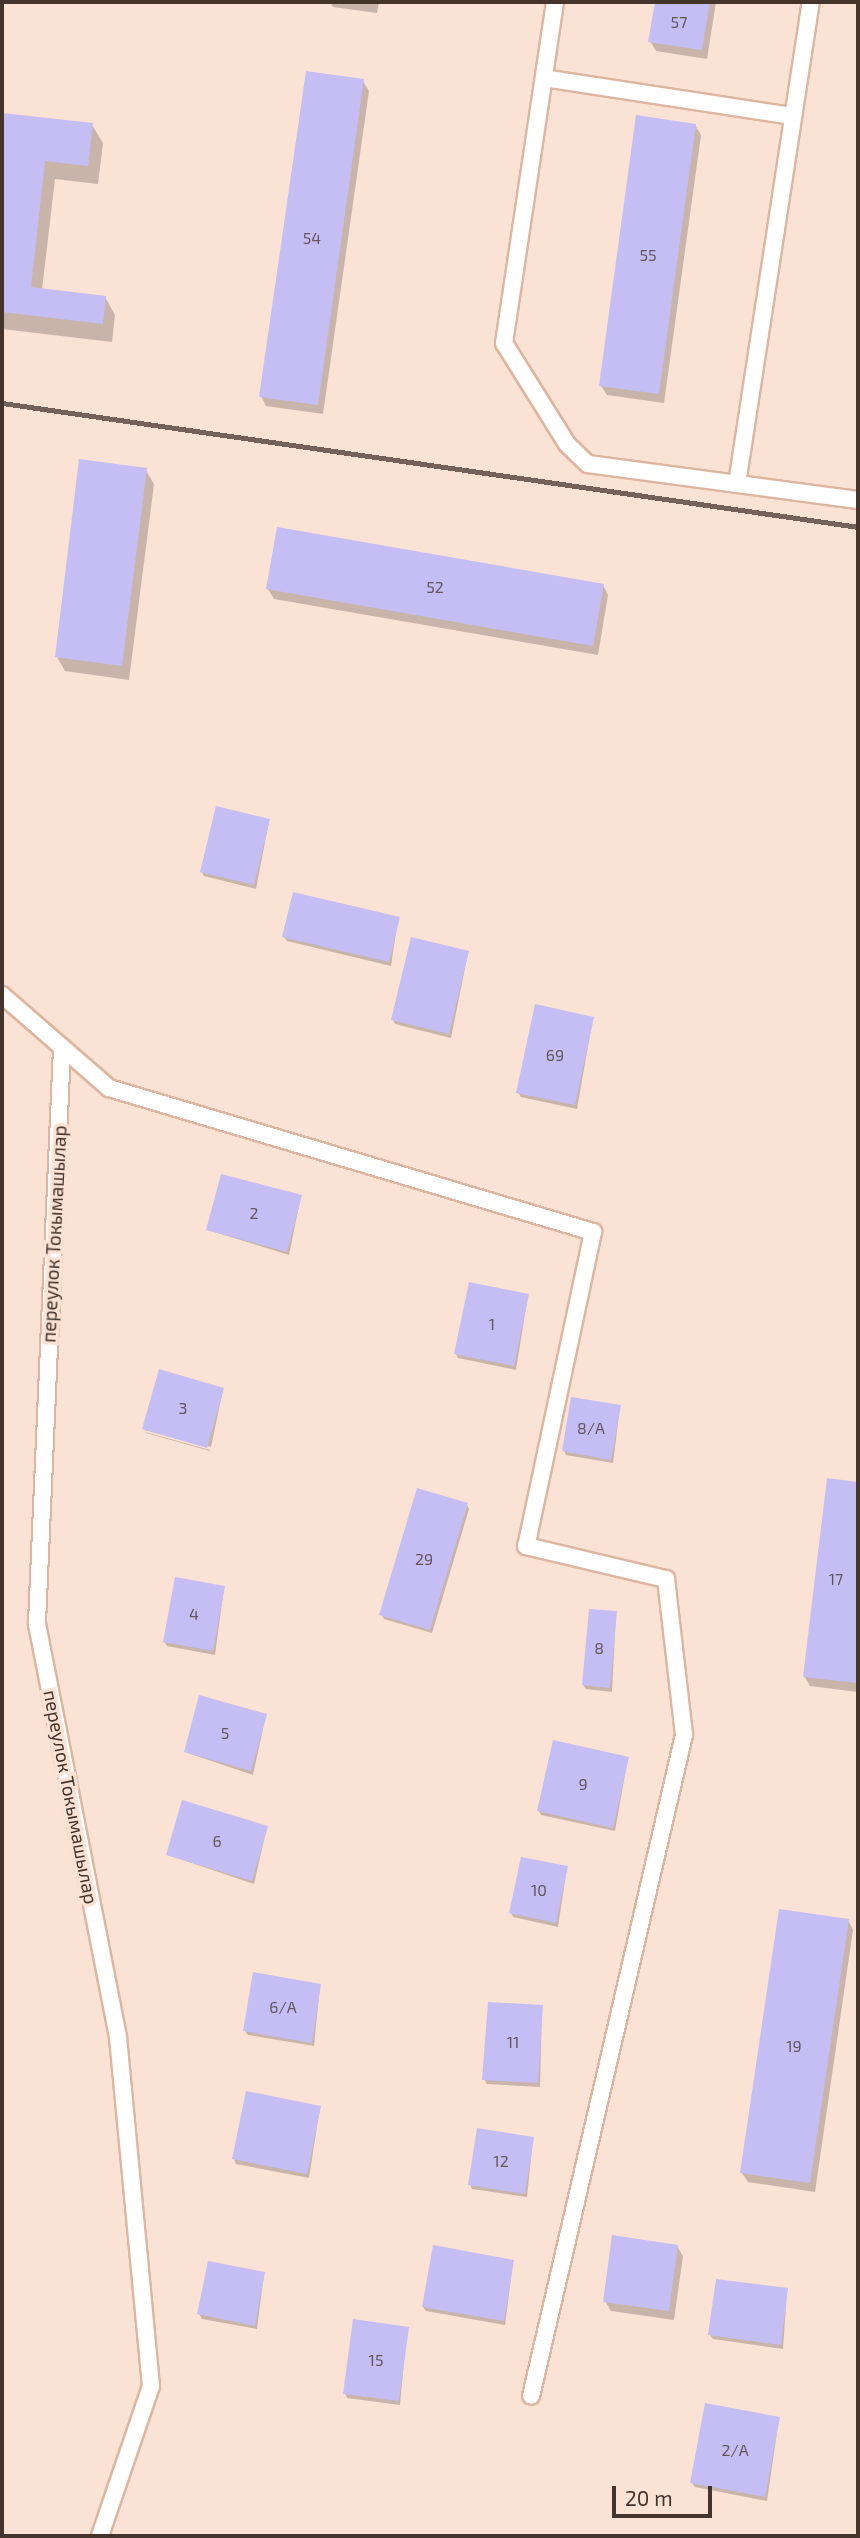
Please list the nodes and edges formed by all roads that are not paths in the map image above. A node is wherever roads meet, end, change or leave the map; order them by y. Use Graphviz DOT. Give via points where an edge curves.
graph roads {
  1 [pos="555,2"];
  2 [pos="811,2"];
  3 [pos="544,78"];
  4 [pos="793,116"];
  5 [pos="737,484"];
  6 [pos="858,500"];
  7 [pos="2,995"];
  8 [pos="62,1048"];
  9 [pos="531,2396"];
  10 [pos="100,2536"];
  1 -- 3 [label="lane"];
  2 -- 4 [label="lane"];
  3 -- 4 [label="lane"];
  3 -- 5 [label="lane" via="504,343 567,444 588,464"];
  4 -- 5 [label="lane"];
  5 -- 6 [label="lane"];
  7 -- 8 [label="lane"];
  8 -- 9 [label="lane" via="109,1088 593,1232 526,1546 666,1579 684,1735"];
  8 -- 10 [label="lane, переулок Токымашылар" via="37,1624 118,2037 151,2386"];
}
